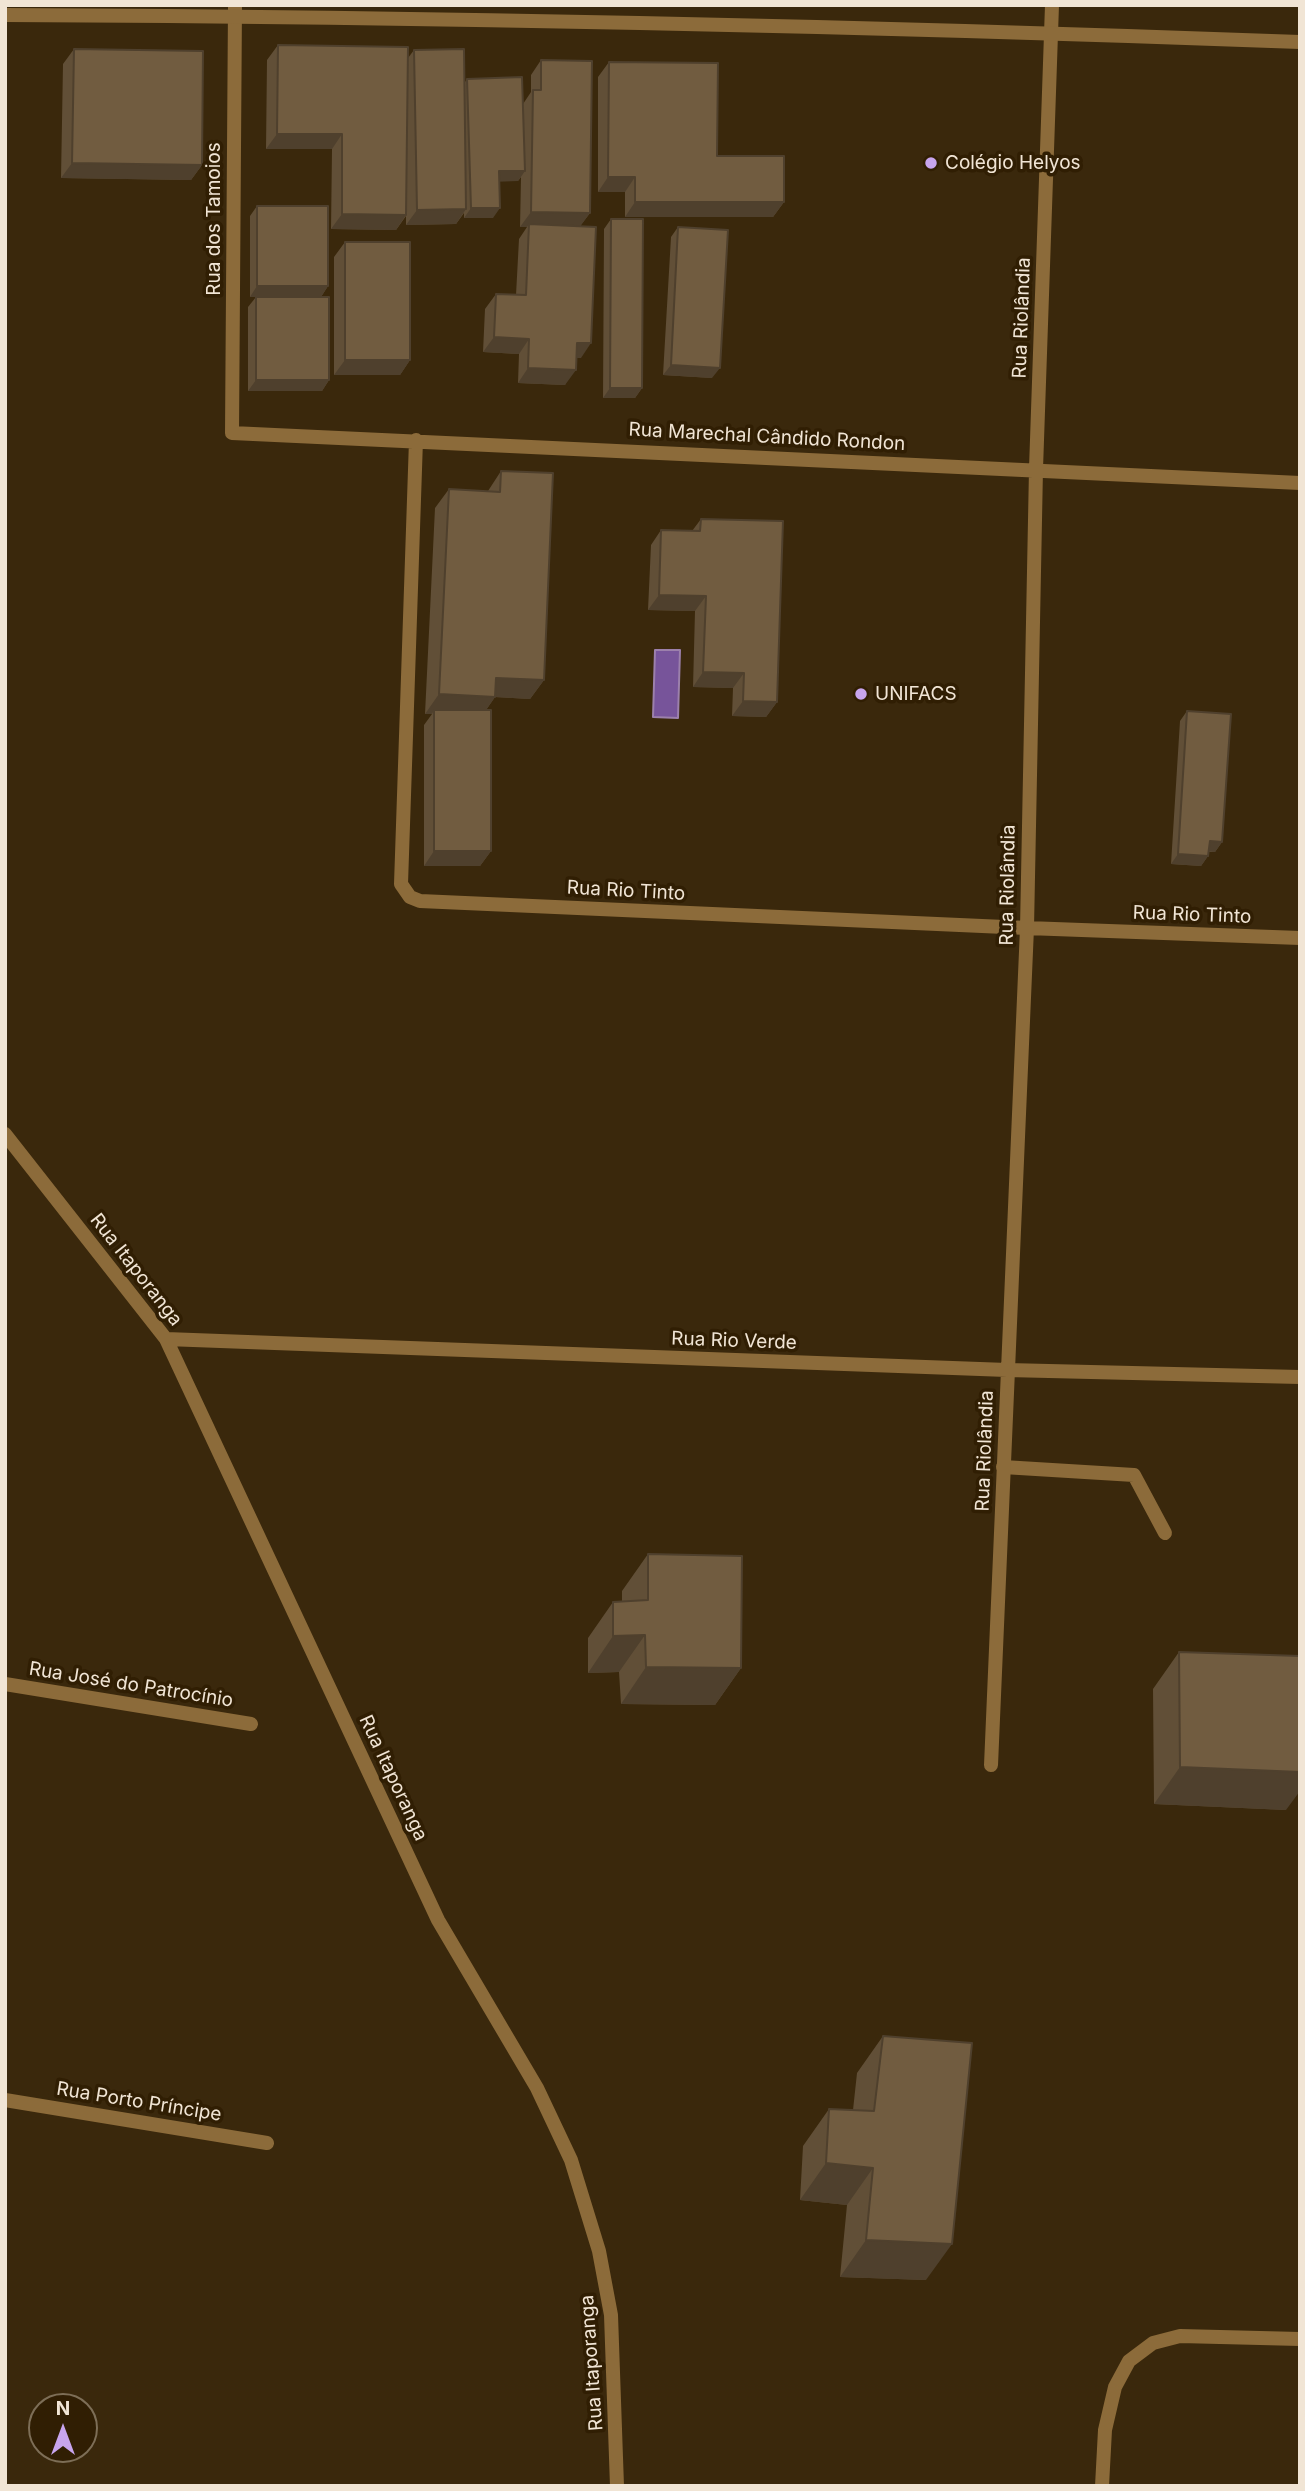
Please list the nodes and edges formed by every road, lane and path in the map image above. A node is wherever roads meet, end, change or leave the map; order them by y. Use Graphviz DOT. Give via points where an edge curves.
graph roads {
  1 [pos="1052,5"];
  2 [pos="234,11"];
  3 [pos="5,15"];
  4 [pos="1051,33"];
  5 [pos="1300,41"];
  6 [pos="232,433"];
  7 [pos="416,440"];
  8 [pos="1036,469"];
  9 [pos="1300,483"];
  10 [pos="1027,928"];
  11 [pos="1300,938"];
  12 [pos="5,1134"];
  13 [pos="166,1339"];
  14 [pos="1007,1370"];
  15 [pos="1300,1377"];
  16 [pos="1003,1467"];
  17 [pos="1165,1533"];
  18 [pos="5,1684"];
  19 [pos="251,1724"];
  20 [pos="991,1765"];
  21 [pos="5,2100"];
  22 [pos="267,2143"];
  23 [pos="1300,2339"];
  24 [pos="617,2486"];
  25 [pos="1102,2486"];
  1 -- 4 [label="street, Rua Riolândia"];
  2 -- 3 [label="street"];
  2 -- 4 [label="street"];
  2 -- 6 [label="street, Rua dos Tamoios"];
  4 -- 5 [label="street"];
  4 -- 8 [label="street, Rua Riolândia"];
  6 -- 7 [label="street, Rua Marechal Cândido Rondon"];
  7 -- 8 [label="street, Rua Marechal Cândido Rondon"];
  7 -- 10 [label="street, Rua Rio Tinto" via="401,884 410,897"];
  8 -- 9 [label="street, Rua Marechal Cândido Rondon"];
  8 -- 10 [label="street, Rua Riolândia"];
  10 -- 11 [label="street, Rua Rio Tinto"];
  10 -- 14 [label="street, Rua Riolândia"];
  12 -- 13 [label="street, Rua Itaporanga"];
  13 -- 14 [label="street, Rua Rio Verde"];
  13 -- 24 [label="street, Rua Itaporanga" via="438,1920 537,2088 571,2160 599,2251 611,2315"];
  14 -- 15 [label="street, Rua Rio Verde"];
  14 -- 16 [label="street, Rua Riolândia"];
  16 -- 17 [label="street" via="1134,1475"];
  16 -- 20 [label="street, Rua Riolândia"];
  18 -- 19 [label="street, Rua José do Patrocínio"];
  21 -- 22 [label="street, Rua Porto Príncipe"];
  23 -- 25 [label="street" via="1180,2336 1153,2343 1129,2361 1115,2387 1105,2430"];
}
